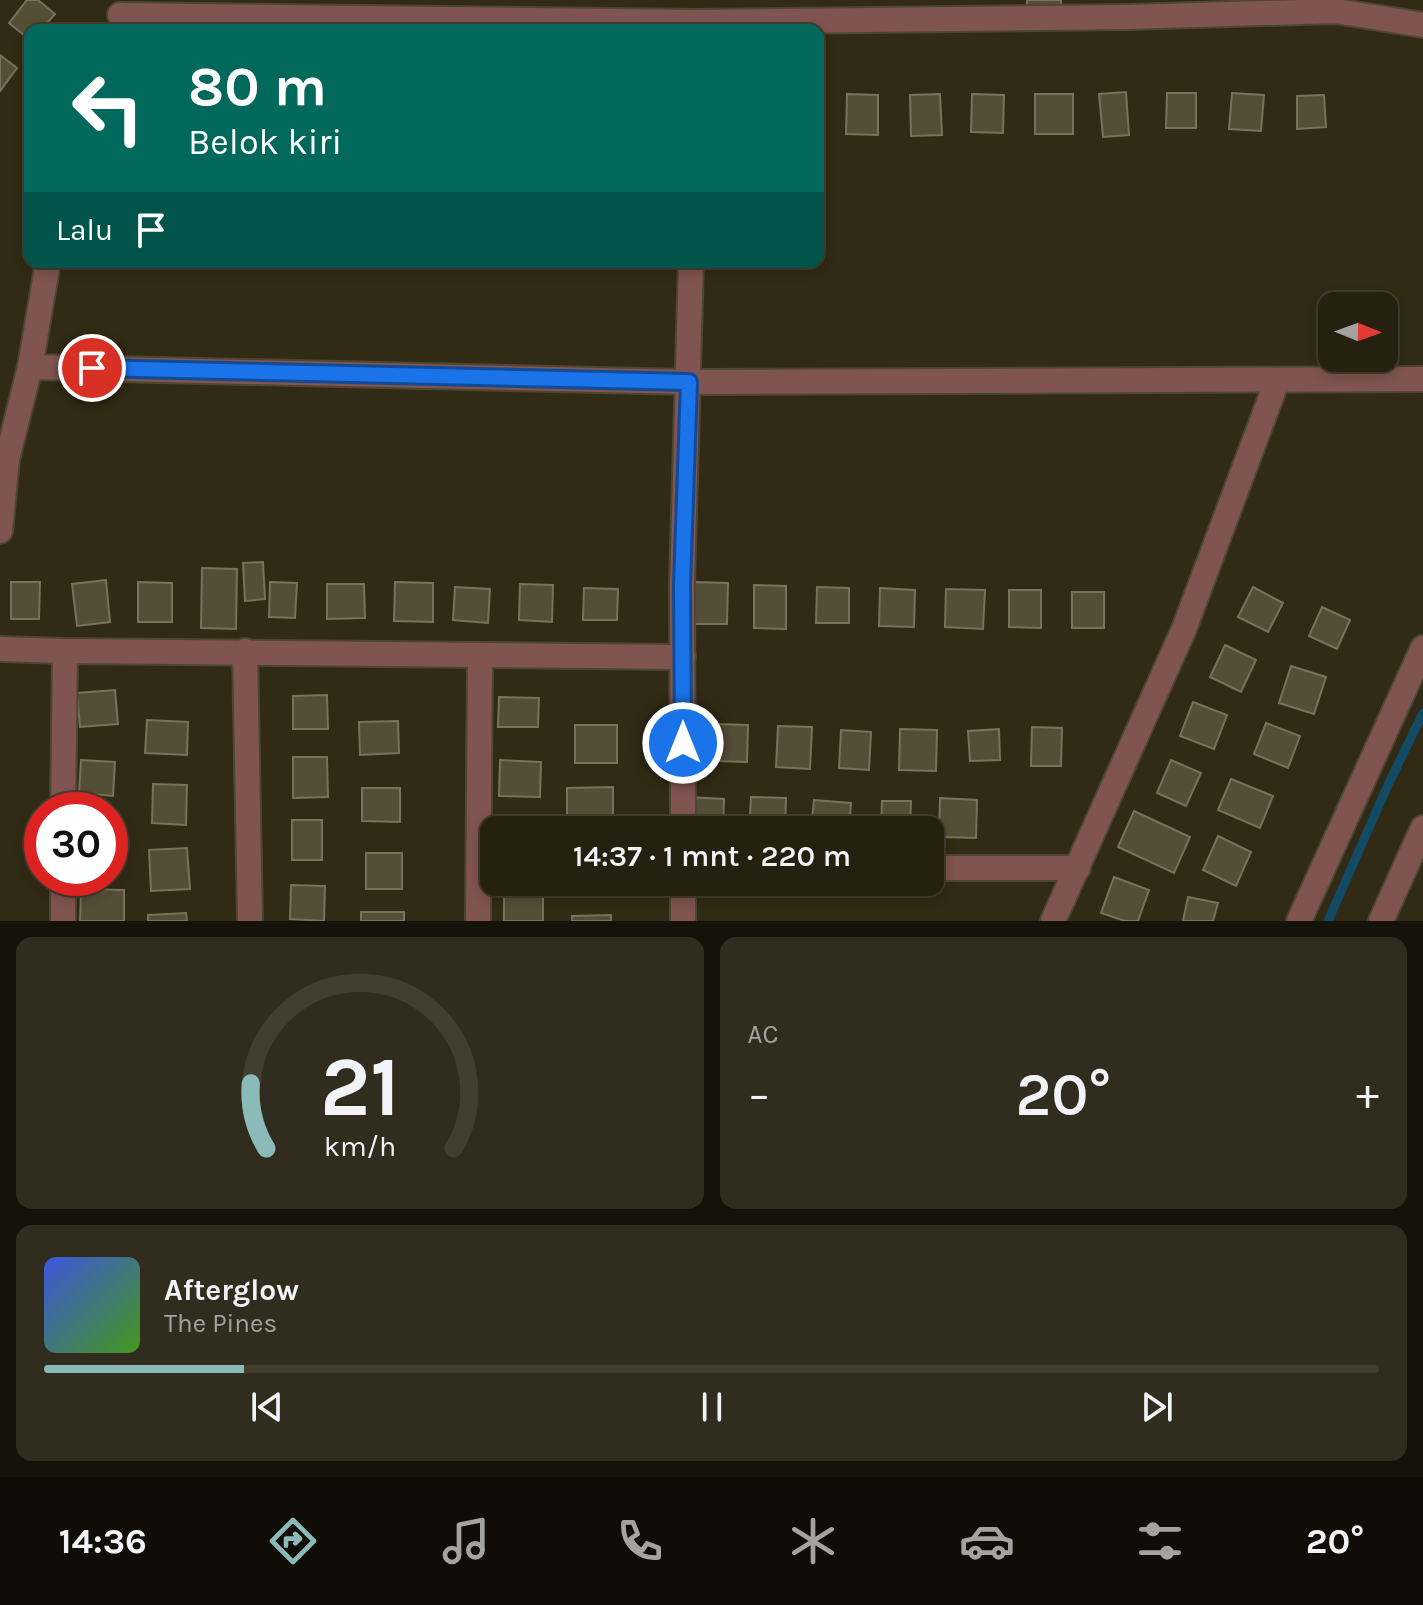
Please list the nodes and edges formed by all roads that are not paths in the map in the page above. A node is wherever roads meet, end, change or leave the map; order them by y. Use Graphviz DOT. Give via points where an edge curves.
graph roads {
  1 [pos="1336,6"];
  2 [pos="924,9"];
  3 [pos="1129,9"];
  4 [pos="119,15"];
  5 [pos="590,24"];
  6 [pos="722,24"];
  7 [pos="1423,25"];
  8 [pos="47,268"];
  9 [pos="691,268"];
  10 [pos="30,367"];
  11 [pos="1423,379"];
  12 [pos="1277,381"];
  13 [pos="689,382"];
  14 [pos="0,531"];
  15 [pos="1423,648"];
  16 [pos="0,649"];
  17 [pos="65,651"];
  18 [pos="245,651"];
  19 [pos="480,656"];
  20 [pos="683,657"];
  21 [pos="63,792"];
  22 [pos="683,816"];
  23 [pos="1423,828"];
  24 [pos="944,868"];
  25 [pos="1078,868"];
  26 [pos="63,896"];
  27 [pos="683,896"];
  28 [pos="63,921"];
  29 [pos="250,921"];
  30 [pos="478,921"];
  31 [pos="683,921"];
  32 [pos="1053,921"];
  33 [pos="1299,921"];
  34 [pos="1381,921"];
  1 -- 3 [label="street"];
  1 -- 7 [label="street"];
  2 -- 3 [label="street"];
  2 -- 6 [label="street"];
  4 -- 5 [label="street"];
  8 -- 10 [label="street"];
  9 -- 13 [label="street"];
  10 -- 13 [label="street"];
  10 -- 14 [label="street" via="7,459"];
  11 -- 12 [label="street"];
  12 -- 13 [label="street"];
  12 -- 25 [label="street" via="1184,629"];
  13 -- 20 [label="street"];
  15 -- 33 [label="street"];
  16 -- 17 [label="street"];
  17 -- 18 [label="street"];
  17 -- 21 [label="street"];
  18 -- 19 [label="street"];
  18 -- 29 [label="street"];
  19 -- 20 [label="street"];
  19 -- 30 [label="street"];
  20 -- 22 [label="street"];
  23 -- 34 [label="street"];
  24 -- 25 [label="street"];
  25 -- 32 [label="street"];
  26 -- 28 [label="street"];
  27 -- 31 [label="street"];
}
